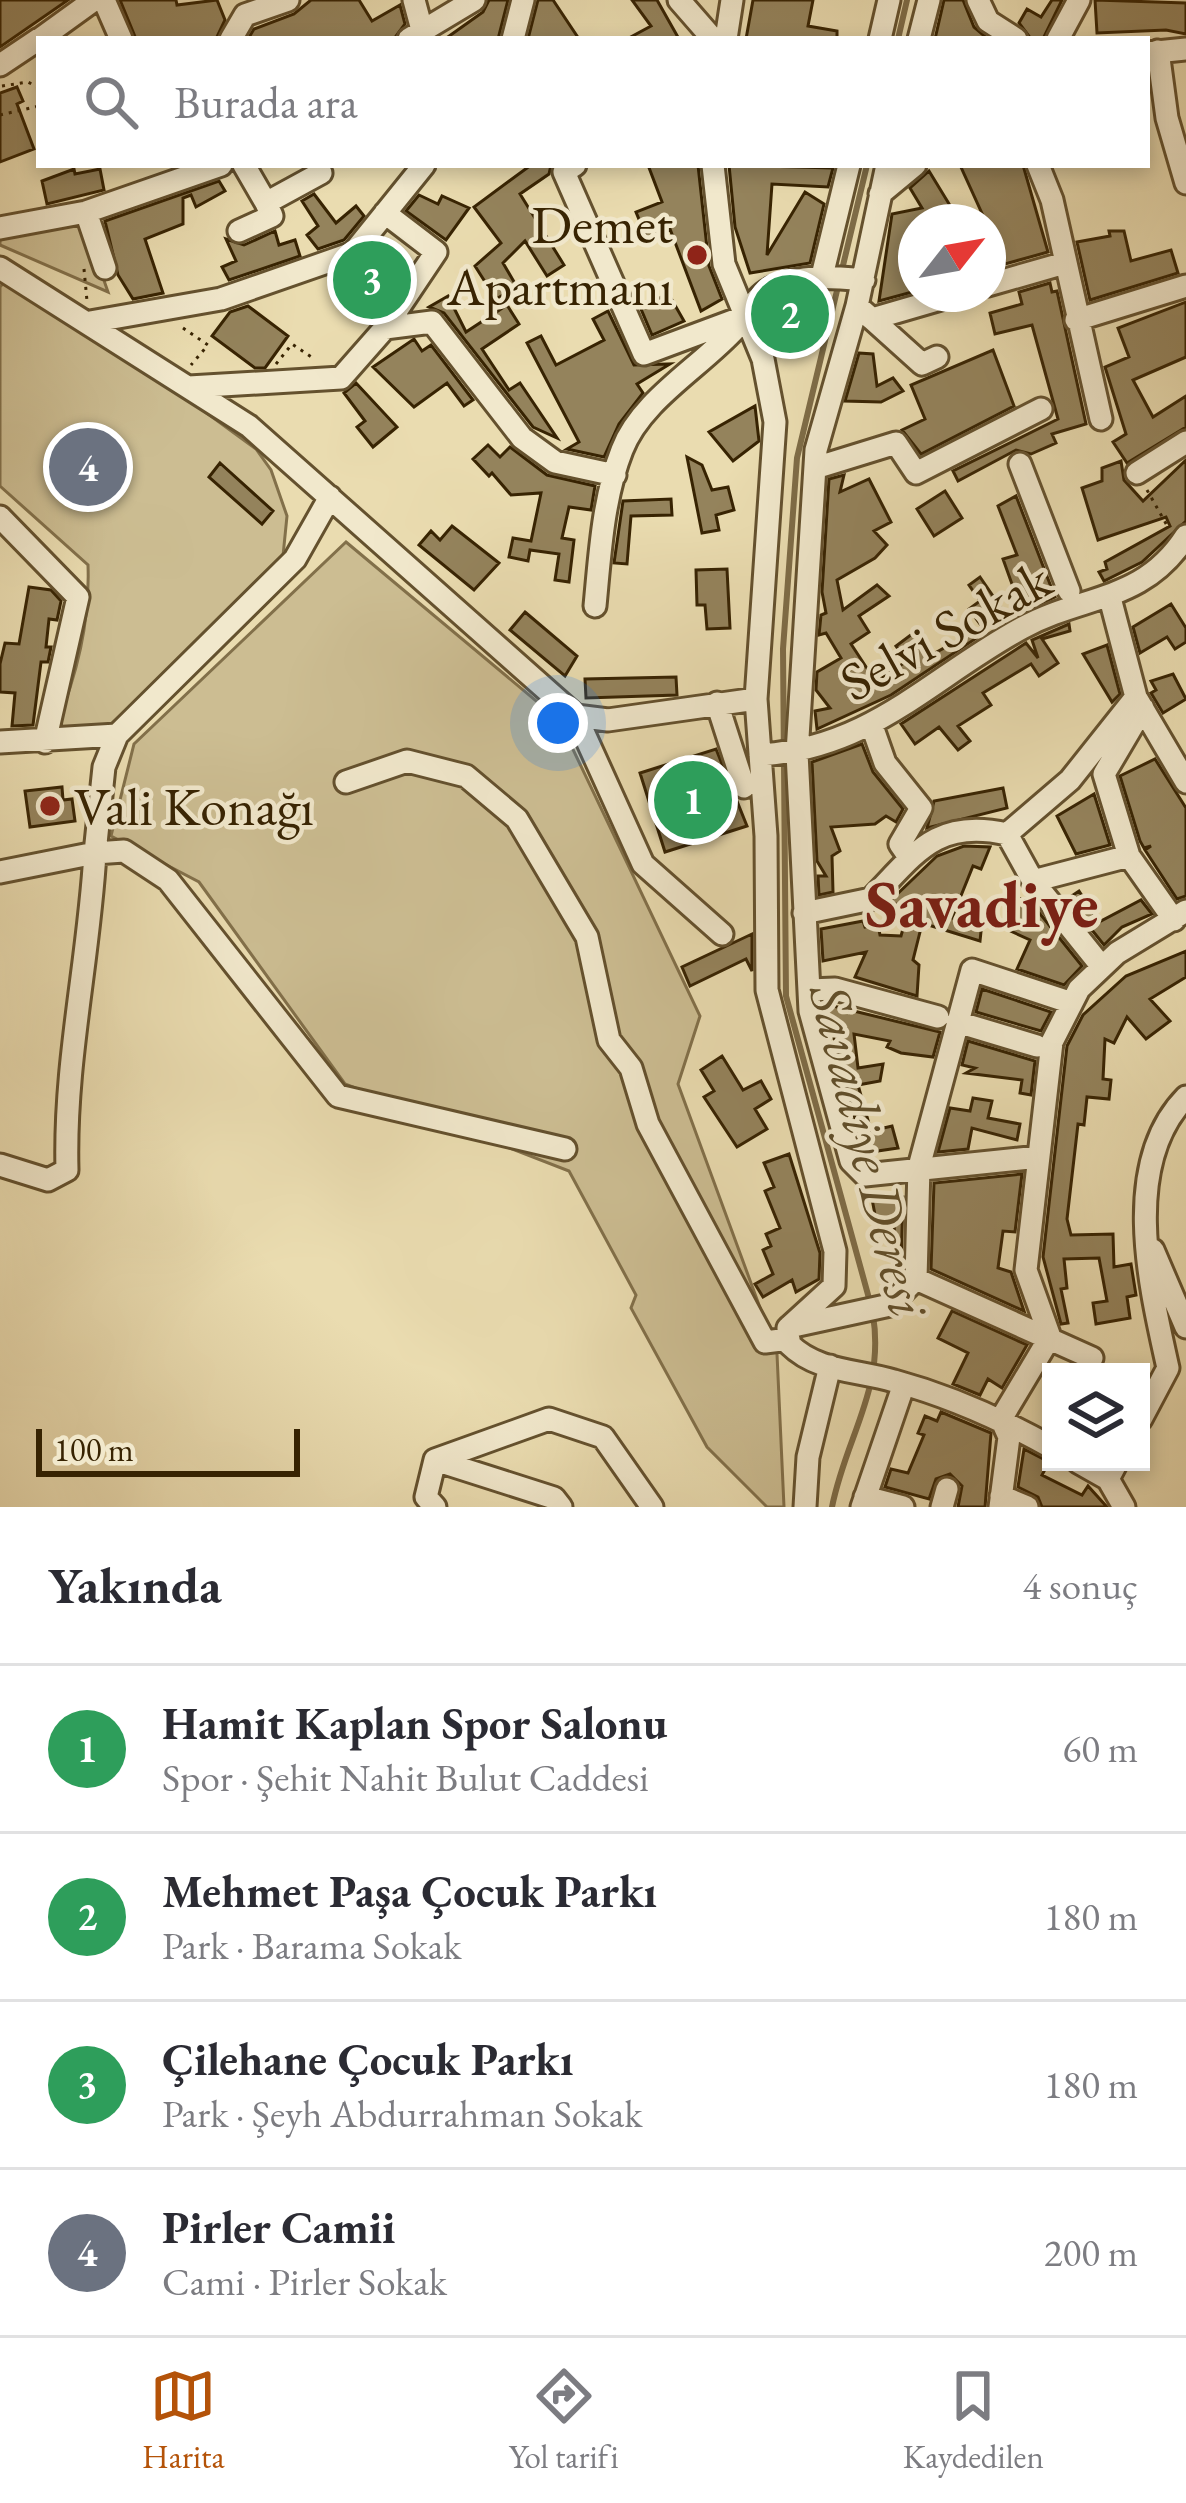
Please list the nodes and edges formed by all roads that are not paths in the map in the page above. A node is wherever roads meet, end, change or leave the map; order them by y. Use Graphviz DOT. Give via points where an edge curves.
graph roads {
  1 [pos="94,0"];
  2 [pos="104,0"];
  3 [pos="288,0"];
  4 [pos="414,0"];
  5 [pos="473,0"];
  6 [pos="523,0"];
  7 [pos="679,0"];
  8 [pos="732,0"];
  9 [pos="890,0"];
  10 [pos="929,0"];
  11 [pos="978,0"];
  12 [pos="1079,0"];
  13 [pos="415,34"];
  14 [pos="514,34"];
  15 [pos="43,36"];
  16 [pos="120,36"];
  17 [pos="233,36"];
  18 [pos="710,36"];
  19 [pos="726,36"];
  20 [pos="881,36"];
  21 [pos="920,36"];
  22 [pos="1011,36"];
  23 [pos="1067,36"];
  24 [pos="36,41"];
  25 [pos="1186,49"];
  26 [pos="1152,52"];
  27 [pos="0,65"];
  28 [pos="1178,126"];
  29 [pos="212,168"];
  30 [pos="246,168"];
  31 [pos="422,168"];
  32 [pos="570,168"];
  33 [pos="713,168"];
  34 [pos="848,168"];
  35 [pos="885,168"];
  36 [pos="911,168"];
  37 [pos="1039,168"];
  38 [pos="321,172"];
  39 [pos="1186,183"];
  40 [pos="879,194"];
  41 [pos="266,203"];
  42 [pos="388,209"];
  43 [pos="86,212"];
  44 [pos="0,228"];
  45 [pos="239,231"];
  46 [pos="1065,263"];
  47 [pos="0,268"];
  48 [pos="105,268"];
  49 [pos="822,275"];
  50 [pos="860,280"];
  51 [pos="1006,280"];
  52 [pos="1186,286"];
  53 [pos="898,306"];
  54 [pos="865,313"];
  55 [pos="746,316"];
  56 [pos="1076,320"];
  57 [pos="90,322"];
  58 [pos="385,328"];
  59 [pos="938,357"];
  60 [pos="184,384"];
  61 [pos="1041,409"];
  62 [pos="1101,418"];
  63 [pos="1186,442"];
  64 [pos="1020,464"];
  65 [pos="815,468"];
  66 [pos="1137,473"];
  67 [pos="615,475"];
  68 [pos="330,497"];
  69 [pos="0,517"];
  70 [pos="1183,541"];
  71 [pos="1069,591"];
  72 [pos="1110,598"];
  73 [pos="595,606"];
  74 [pos="757,699"];
  75 [pos="1139,702"];
  76 [pos="716,703"];
  77 [pos="576,716"];
  78 [pos="872,726"];
  79 [pos="117,736"];
  80 [pos="0,742"];
  81 [pos="45,742"];
  82 [pos="797,753"];
  83 [pos="760,755"];
  84 [pos="346,782"];
  85 [pos="1186,782"];
  86 [pos="744,787"];
  87 [pos="1006,835"];
  88 [pos="94,854"];
  89 [pos="1130,856"];
  90 [pos="908,857"];
  91 [pos="0,872"];
  92 [pos="1034,881"];
  93 [pos="804,914"];
  94 [pos="1180,915"];
  95 [pos="722,934"];
  96 [pos="1102,968"];
  97 [pos="809,990"];
  98 [pos="1072,1003"];
  99 [pos="947,1019"];
  100 [pos="1037,1046"];
  101 [pos="818,1050"];
  102 [pos="789,1063"];
  103 [pos="1186,1097"];
  104 [pos="565,1150"];
  105 [pos="1039,1157"];
  106 [pos="0,1166"];
  107 [pos="919,1167"];
  108 [pos="1148,1236"];
  109 [pos="916,1279"];
  110 [pos="1186,1327"];
  111 [pos="788,1333"];
  112 [pos="1050,1337"];
  113 [pos="1092,1358"];
  114 [pos="830,1366"];
  115 [pos="898,1382"];
  116 [pos="1150,1402"];
  117 [pos="1001,1419"];
  118 [pos="1042,1442"];
  119 [pos="435,1460"];
  120 [pos="1113,1471"];
  121 [pos="1001,1501"];
  122 [pos="863,1502"];
  123 [pos="435,1507"];
  124 [pos="561,1507"];
  125 [pos="652,1507"];
  126 [pos="805,1507"];
  127 [pos="903,1507"];
  128 [pos="1027,1507"];
  129 [pos="1124,1507"];
  1 -- 15 [label="street"];
  2 -- 16 [label="street"];
  3 -- 17 [label="street" via="245,15"];
  4 -- 13 [label="street"];
  5 -- 13 [label="street"];
  6 -- 14 [label="street"];
  7 -- 18 [label="street"];
  8 -- 19 [label="street"];
  9 -- 20 [label="street"];
  10 -- 21 [label="street"];
  11 -- 22 [label="street" via="988,21"];
  12 -- 23 [label="street"];
  24 -- 27 [label="street"];
  25 -- 26 [label="street"];
  26 -- 28 [label="street"];
  28 -- 39 [label="street"];
  29 -- 43 [label="street"];
  30 -- 41 [label="street"];
  31 -- 42 [label="street"];
  32 -- 55 [label="street" via="564,172 644,354"];
  33 -- 55 [label="street" via="724,264"];
  34 -- 49 [label="street"];
  35 -- 40 [label="street"];
  36 -- 40 [label="street"];
  37 -- 46 [label="street"];
  38 -- 41 [label="street"];
  40 -- 50 [label="street"];
  41 -- 45 [label="street" via="272,216"];
  42 -- 57 [label="street" via="352,253 221,299"];
  42 -- 58 [label="street" via="436,252"];
  43 -- 44 [label="street"];
  43 -- 48 [label="street"];
  46 -- 51 [label="street"];
  46 -- 56 [label="street"];
  47 -- 57 [label="street"];
  49 -- 50 [label="street"];
  49 -- 55 [label="street" via="756,297"];
  50 -- 54 [label="street"];
  52 -- 56 [label="street"];
  53 -- 54 [label="street"];
  54 -- 59 [label="street" via="922,364"];
  54 -- 65 [label="street"];
  55 -- 67 [label="street" via="648,411"];
  55 -- 74 [label="street" via="775,422"];
  56 -- 62 [label="street"];
  57 -- 60 [label="street"];
  58 -- 60 [label="street" via="336,378"];
  58 -- 67 [label="street" via="432,322 522,438 555,462"];
  60 -- 68 [label="street" via="249,426"];
  61 -- 65 [label="street" via="916,473 896,443"];
  63 -- 66 [label="street"];
  64 -- 71 [label="street"];
  65 -- 82 [label="street"];
  67 -- 73 [label="street"];
  68 -- 77 [label="street"];
  68 -- 79 [label="street" via="295,559"];
  69 -- 81 [label="street" via="78,597"];
  70 -- 72 [label="street, Selvi Sokak" via="1147,581"];
  72 -- 75 [label="street"];
  72 -- 78 [label="street, Selvi Sokak" via="1018,629"];
  74 -- 76 [label="street"];
  74 -- 83 [label="street"];
  75 -- 85 [label="street"];
  75 -- 87 [label="street" via="1070,780"];
  75 -- 89 [label="street" via="1104,774"];
  76 -- 77 [label="street" via="608,720"];
  76 -- 86 [label="street"];
  77 -- 95 [label="street" via="643,864"];
  78 -- 82 [label="street, Selvi Sokak"];
  78 -- 90 [label="street" via="885,763 920,808 900,844"];
  79 -- 81 [label="street"];
  79 -- 88 [label="street" via="104,767"];
  80 -- 81 [label="street"];
  82 -- 83 [label="street, Selvi Sokak"];
  82 -- 93 [label="street"];
  83 -- 102 [label="street" via="767,990"];
  84 -- 111 [label="street" via="407,761 466,776 517,819 587,937 609,1040 631,1068 648,1124 765,1342"];
  87 -- 90 [label="street" via="954,831"];
  87 -- 92 [label="street"];
  88 -- 91 [label="street"];
  88 -- 104 [label="street" via="124,851 168,880 338,1096"];
  88 -- 106 [label="street" via="71,1038 67,1170 47,1180"];
  89 -- 92 [label="street"];
  89 -- 94 [label="street"];
  90 -- 93 [label="street" via="871,899"];
  92 -- 96 [label="street"];
  93 -- 97 [label="street"];
  94 -- 96 [label="street"];
  96 -- 98 [label="street"];
  97 -- 99 [label="street" via="835,989"];
  97 -- 101 [label="street"];
  98 -- 99 [label="street" via="972,970"];
  98 -- 105 [label="street" via="1052,1042"];
  99 -- 100 [label="street"];
  99 -- 107 [label="street"];
  101 -- 102 [label="street"];
  101 -- 107 [label="street" via="851,1161 865,1175"];
  102 -- 111 [label="street" via="835,1251 834,1286"];
  103 -- 108 [label="street" via="1165,1118"];
  105 -- 107 [label="street"];
  105 -- 112 [label="street" via="1026,1270"];
  107 -- 109 [label="street"];
  108 -- 110 [label="street"];
  108 -- 116 [label="street" via="1147,1270 1168,1369"];
  109 -- 111 [label="street" via="890,1305"];
  109 -- 112 [label="street"];
  111 -- 114 [label="street" via="806,1361"];
  112 -- 113 [label="street"];
  112 -- 117 [label="street"];
  114 -- 115 [label="street"];
  114 -- 126 [label="street"];
  115 -- 117 [label="street"];
  115 -- 122 [label="street"];
  117 -- 118 [label="street"];
  117 -- 121 [label="street" via="1009,1437"];
  119 -- 123 [label="street" via="426,1497"];
  119 -- 124 [label="street"];
  119 -- 125 [label="street" via="549,1419 603,1437"];
  120 -- 129 [label="street"];
  121 -- 128 [label="street"];
  122 -- 127 [label="street"];
}
